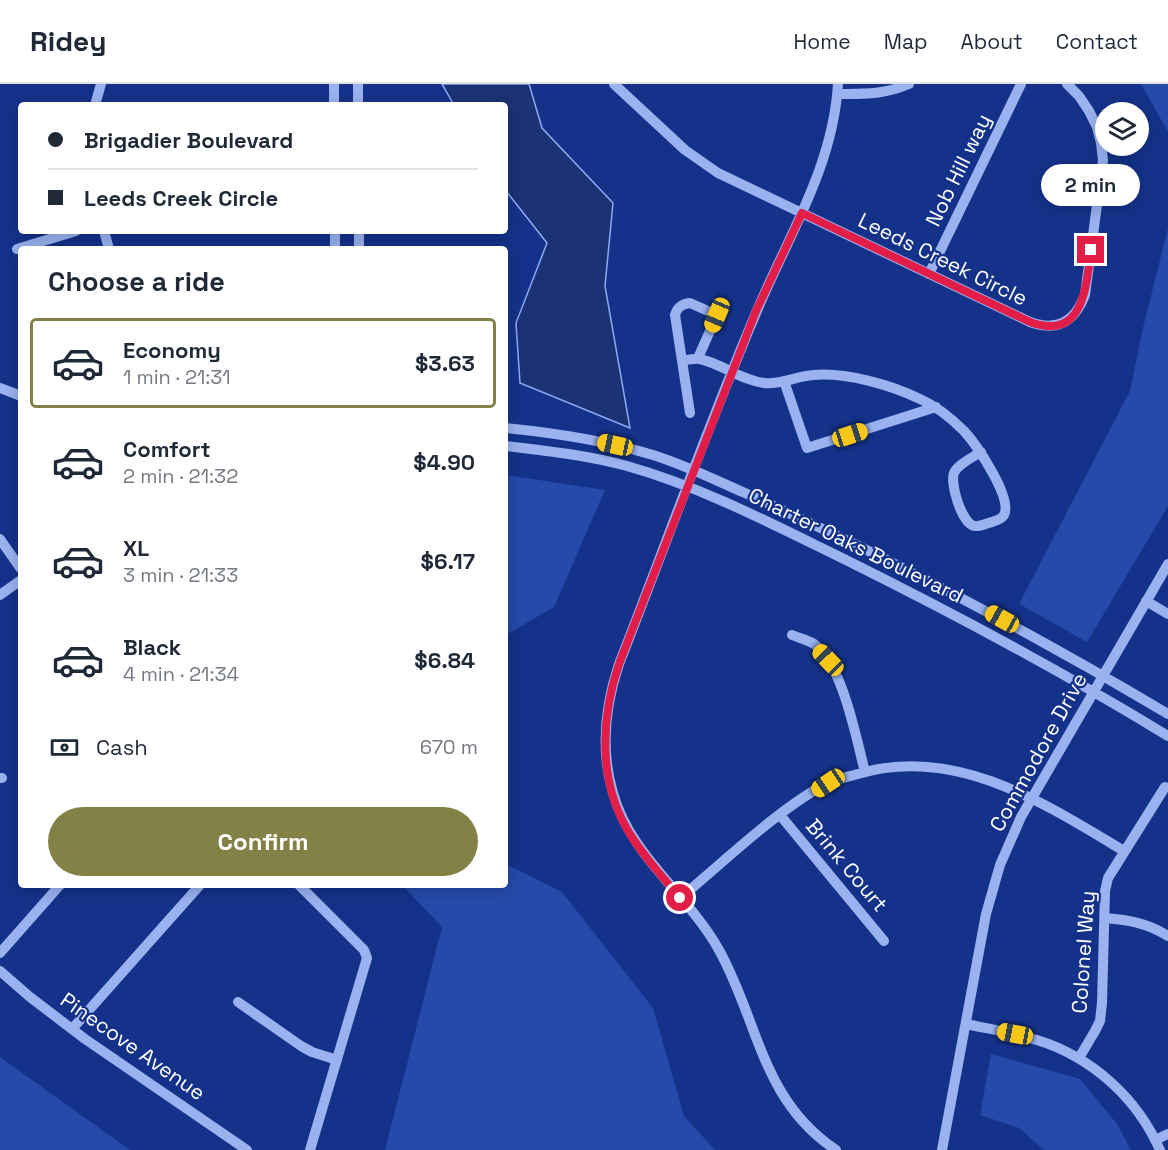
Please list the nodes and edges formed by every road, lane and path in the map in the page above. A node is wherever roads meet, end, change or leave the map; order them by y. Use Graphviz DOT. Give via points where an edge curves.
graph roads {
  1 [pos="100,84"];
  2 [pos="334,84"];
  3 [pos="358,84"];
  4 [pos="614,84"];
  5 [pos="909,84"];
  6 [pos="1021,84"];
  7 [pos="1067,84"];
  8 [pos="838,89"];
  9 [pos="96,102"];
  10 [pos="334,102"];
  11 [pos="358,102"];
  12 [pos="802,213"];
  13 [pos="66,234"];
  14 [pos="27,246"];
  15 [pos="929,274"];
  16 [pos="698,358"];
  17 [pos="682,361"];
  18 [pos="732,372"];
  19 [pos="784,381"];
  20 [pos="0,388"];
  21 [pos="18,395"];
  22 [pos="936,407"];
  23 [pos="690,413"];
  24 [pos="508,428"];
  25 [pos="508,446"];
  26 [pos="981,452"];
  27 [pos="693,470"];
  28 [pos="687,486"];
  29 [pos="0,539"];
  30 [pos="1168,564"];
  31 [pos="18,565"];
  32 [pos="18,582"];
  33 [pos="0,595"];
  34 [pos="1146,601"];
  35 [pos="1168,614"];
  36 [pos="792,635"];
  37 [pos="1103,675"];
  38 [pos="1094,691"];
  39 [pos="1168,714"];
  40 [pos="1168,736"];
  41 [pos="865,772"];
  42 [pos="1165,787"];
  43 [pos="1031,798"];
  44 [pos="780,815"];
  45 [pos="1124,850"];
  46 [pos="57,888"];
  47 [pos="197,888"];
  48 [pos="302,888"];
  49 [pos="680,898"];
  50 [pos="1105,918"];
  51 [pos="1168,936"];
  52 [pos="884,941"];
  53 [pos="0,953"];
  54 [pos="0,971"];
  55 [pos="238,1002"];
  56 [pos="966,1024"];
  57 [pos="73,1029"];
  58 [pos="1079,1058"];
  59 [pos="337,1060"];
  60 [pos="1168,1134"];
  61 [pos="1157,1145"];
  62 [pos="247,1150"];
  63 [pos="310,1150"];
  64 [pos="836,1150"];
  65 [pos="942,1150"];
  1 -- 9 [label="street"];
  2 -- 10 [label="street"];
  3 -- 11 [label="street"];
  4 -- 12 [label="street, Leeds Creek Circle" via="700,161"];
  5 -- 8 [label="street" via="874,95"];
  6 -- 15 [label="street, Nob Hill way"];
  7 -- 15 [label="street, Leeds Creek Circle" via="1097,127 1102,160 1085,295 1077,311 1056,326 1038,325"];
  8 -- 12 [label="street" via="828,146"];
  12 -- 15 [label="street, Leeds Creek Circle"];
  12 -- 18 [label="street"];
  13 -- 14 [label="street"];
  16 -- 17 [label="street"];
  16 -- 17 [label="street" via="717,315 685,303 675,315"];
  16 -- 18 [label="street"];
  17 -- 23 [label="street"];
  18 -- 19 [label="street" via="765,383"];
  18 -- 27 [label="street"];
  19 -- 22 [label="street" via="813,375 841,376 893,388"];
  19 -- 22 [label="street" via="807,448"];
  20 -- 21 [label="street"];
  22 -- 26 [label="street"];
  24 -- 27 [label="street, Charter Oaks Boulevard" via="577,436"];
  25 -- 28 [label="street, Charter Oaks Boulevard" via="625,466"];
  26 -- 26 [label="street" via="1000,491 1005,513 1000,519 976,526 964,518 952,479 958,467"];
  27 -- 28 [label="street"];
  27 -- 37 [label="street, Charter Oaks Boulevard" via="821,527 962,597"];
  28 -- 38 [label="street, Charter Oaks Boulevard" via="953,614"];
  28 -- 49 [label="street" via="612,685 604,740 606,767 626,827 644,856"];
  29 -- 31 [label="street"];
  30 -- 34 [label="street, Commodore Drive"];
  32 -- 33 [label="street"];
  34 -- 35 [label="street"];
  34 -- 37 [label="street, Commodore Drive"];
  36 -- 41 [label="street" via="814,644 828,660 846,701"];
  37 -- 38 [label="street, Commodore Drive"];
  37 -- 39 [label="street, Charter Oaks Boulevard"];
  38 -- 40 [label="street, Charter Oaks Boulevard"];
  38 -- 43 [label="street, Commodore Drive"];
  41 -- 43 [label="street" via="914,766 944,768"];
  41 -- 44 [label="street" via="828,783"];
  42 -- 45 [label="street, Colonel Way"];
  43 -- 45 [label="street"];
  43 -- 56 [label="street, Commodore Drive" via="992,889"];
  44 -- 49 [label="street"];
  44 -- 52 [label="street, Brink Court"];
  45 -- 50 [label="street, Colonel Way" via="1108,878"];
  46 -- 53 [label="street"];
  47 -- 57 [label="street"];
  48 -- 59 [label="street" via="364,950 367,958"];
  49 -- 64 [label="street" via="718,949 777,1087 804,1124"];
  50 -- 51 [label="street" via="1146,924"];
  50 -- 58 [label="street, Colonel Way" via="1100,1021"];
  54 -- 57 [label="street, Pinecove Avenue"];
  55 -- 59 [label="street" via="301,1046"];
  56 -- 58 [label="street" via="1036,1040"];
  56 -- 65 [label="street, Commodore Drive"];
  57 -- 62 [label="street, Pinecove Avenue"];
  58 -- 61 [label="street" via="1131,1102"];
  59 -- 63 [label="street"];
  60 -- 61 [label="street"];
}
